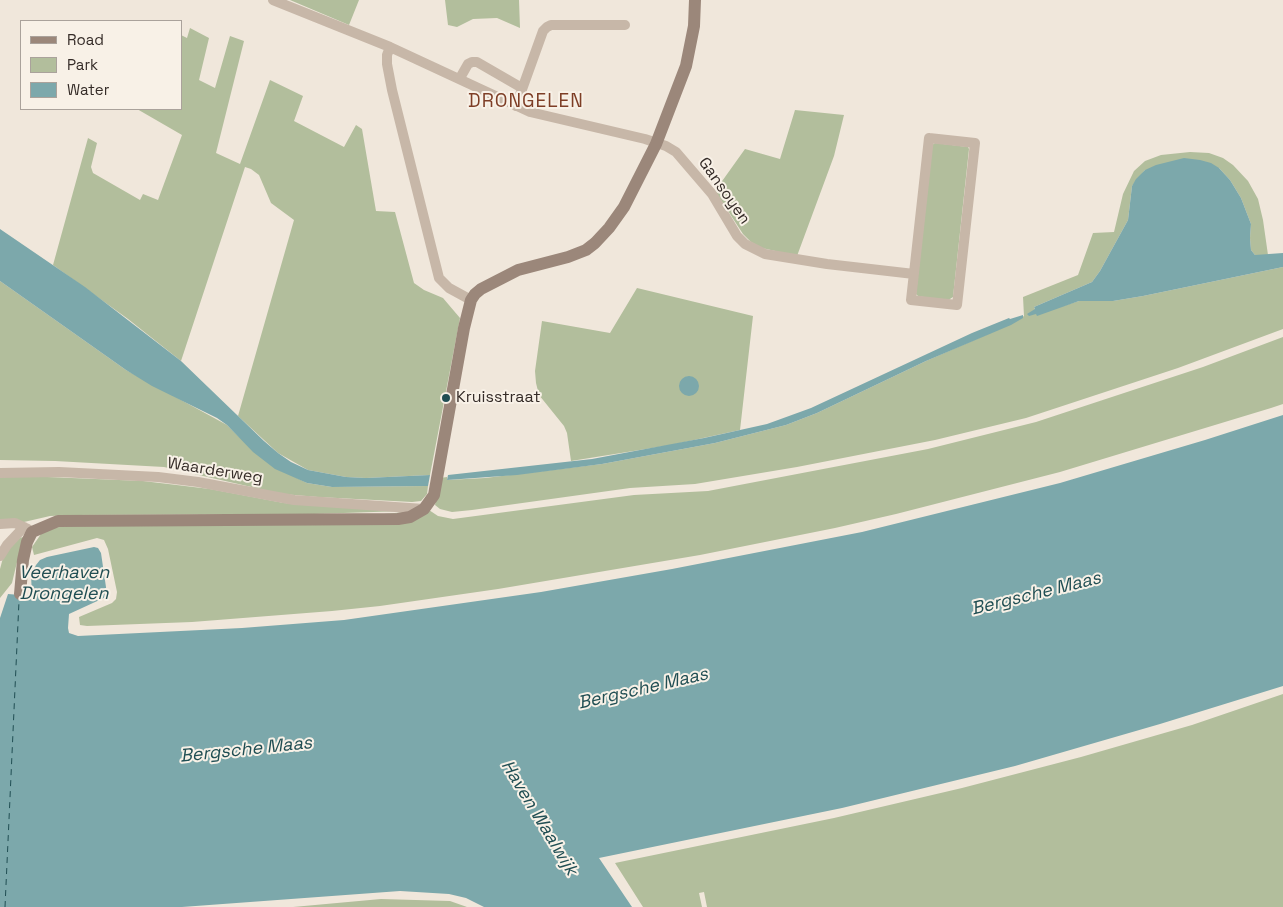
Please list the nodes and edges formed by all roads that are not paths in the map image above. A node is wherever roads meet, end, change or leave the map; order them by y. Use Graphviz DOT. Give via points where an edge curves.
graph roads {
  1 [pos="273,0"];
  2 [pos="695,0"];
  3 [pos="625,25"];
  4 [pos="390,47"];
  5 [pos="460,78"];
  6 [pos="522,88"];
  7 [pos="516,106"];
  8 [pos="656,144"];
  9 [pos="914,274"];
  10 [pos="471,300"];
  11 [pos="0,473"];
  12 [pos="424,509"];
  13 [pos="0,524"];
  14 [pos="28,529"];
  15 [pos="0,556"];
  16 [pos="20,594"];
  1 -- 4 [label="street, Gansoyen"];
  2 -- 8 [label="street" via="694,26 686,66"];
  3 -- 6 [label="street" via="547,27"];
  4 -- 5 [label="street, Gansoyen"];
  4 -- 10 [label="street" via="387,64 392,90 439,278 449,288"];
  5 -- 6 [label="street" via="468,64 477,62"];
  5 -- 7 [label="street, Gansoyen"];
  6 -- 7 [label="street"];
  7 -- 8 [label="street, Gansoyen"];
  8 -- 9 [label="street, Gansoyen" via="676,152 694,171 738,236 753,249 826,264"];
  8 -- 10 [label="street" via="624,207 595,243 573,255 518,270 481,289"];
  9 -- 9 [label="street" via="929,138 975,143 957,305 911,300"];
  10 -- 12 [label="street" via="434,495"];
  11 -- 12 [label="street, Waarderweg" via="158,477 294,500"];
  12 -- 14 [label="street" via="398,519 70,521"];
  13 -- 14 [label="street" via="15,523"];
  14 -- 15 [label="street" via="7,545"];
  14 -- 16 [label="street"];
}
